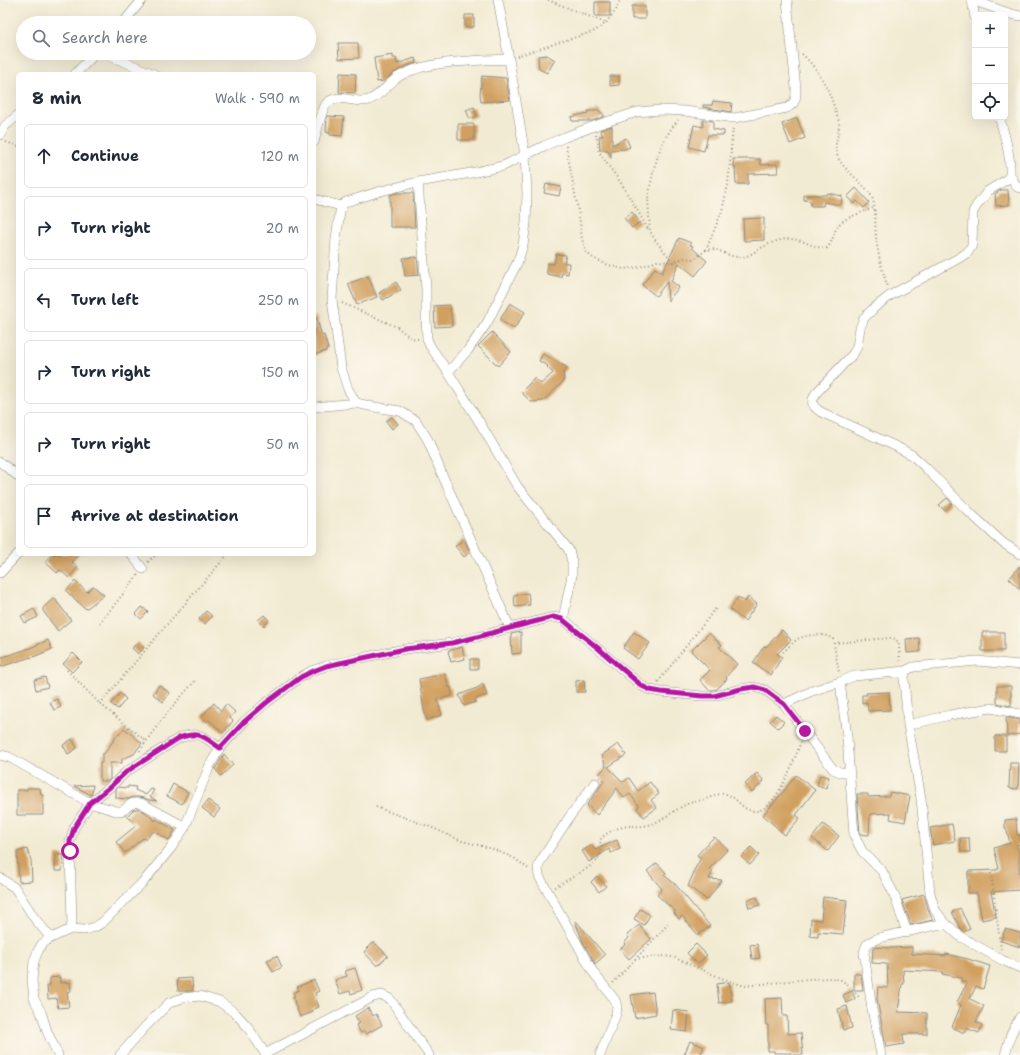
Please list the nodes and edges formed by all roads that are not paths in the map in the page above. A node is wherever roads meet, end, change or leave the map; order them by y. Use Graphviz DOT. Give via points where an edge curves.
graph roads {
  1 [pos="142,0"];
  2 [pos="498,0"];
  3 [pos="787,0"];
  4 [pos="972,0"];
  5 [pos="974,12"];
  6 [pos="129,16"];
  7 [pos="1020,16"];
  8 [pos="509,59"];
  9 [pos="89,60"];
  10 [pos="120,60"];
  11 [pos="77,72"];
  12 [pos="149,72"];
  13 [pos="16,117"];
  14 [pos="1000,120"];
  15 [pos="0,135"];
  16 [pos="316,135"];
  17 [pos="525,155"];
  18 [pos="1010,175"];
  19 [pos="418,182"];
  20 [pos="1020,188"];
  21 [pos="316,200"];
  22 [pos="341,206"];
  23 [pos="448,372"];
  24 [pos="356,403"];
  25 [pos="316,407"];
  26 [pos="0,462"];
  27 [pos="16,474"];
  28 [pos="1020,554"];
  29 [pos="16,556"];
  30 [pos="133,556"];
  31 [pos="143,569"];
  32 [pos="0,573"];
  33 [pos="562,619"];
  34 [pos="510,628"];
  35 [pos="1020,665"];
  36 [pos="903,671"];
  37 [pos="840,682"];
  38 [pos="784,704"];
  39 [pos="1020,714"];
  40 [pos="908,725"];
  41 [pos="220,748"];
  42 [pos="0,755"];
  43 [pos="850,772"];
  44 [pos="595,783"];
  45 [pos="90,803"];
  46 [pos="185,827"];
  47 [pos="0,878"];
  48 [pos="945,923"];
  49 [pos="70,929"];
  50 [pos="906,933"];
  51 [pos="51,938"];
  52 [pos="1020,968"];
  53 [pos="1020,1017"];
  54 [pos="266,1054"];
  55 [pos="58,1055"];
  56 [pos="120,1055"];
  57 [pos="428,1055"];
  58 [pos="600,1055"];
  59 [pos="881,1055"];
  60 [pos="1005,1055"];
  1 -- 6 [label="street"];
  2 -- 8 [label="street"];
  3 -- 17 [label="street" via="796,89 793,105 734,118 685,111 636,112 565,137"];
  4 -- 5 [label="street"];
  4 -- 7 [label="street"];
  8 -- 16 [label="street" via="435,65 398,77 368,100 336,98 324,106"];
  8 -- 17 [label="street"];
  9 -- 11 [label="street"];
  10 -- 12 [label="street"];
  13 -- 15 [label="street" via="5,126"];
  14 -- 18 [label="street"];
  17 -- 19 [label="street" via="503,166"];
  17 -- 23 [label="street" via="526,223 518,261 487,323"];
  18 -- 20 [label="street"];
  18 -- 28 [label="street" via="988,191 977,205 974,212 972,245 968,252 891,295 874,308 864,318 853,354 816,393 813,403 814,408 821,412 912,455 968,512 1003,543"];
  19 -- 22 [label="street" via="381,191"];
  19 -- 23 [label="street" via="427,339"];
  21 -- 22 [label="street"];
  22 -- 24 [label="street" via="332,299 341,368"];
  23 -- 33 [label="street" via="517,486 569,550 572,575"];
  24 -- 25 [label="street"];
  24 -- 34 [label="street" via="400,411 416,421 428,440"];
  26 -- 27 [label="street"];
  29 -- 32 [label="street"];
  30 -- 31 [label="street"];
  33 -- 34 [label="street" via="553,617"];
  33 -- 38 [label="street" via="650,690 714,696 754,687 765,690"];
  34 -- 41 [label="street" via="452,643 398,650 326,666 311,672 266,703"];
  35 -- 36 [label="street" via="977,661 913,667"];
  36 -- 37 [label="street" via="854,676"];
  36 -- 40 [label="street"];
  37 -- 38 [label="street"];
  37 -- 43 [label="street"];
  38 -- 43 [label="street" via="833,769"];
  39 -- 40 [label="street" via="991,708"];
  40 -- 48 [label="street" via="921,798 930,893 935,910"];
  41 -- 45 [label="street" via="197,734 179,738 126,772"];
  41 -- 46 [label="street" via="210,765"];
  42 -- 45 [label="street" via="9,757"];
  43 -- 50 [label="street" via="854,835 862,851 882,871 894,894"];
  44 -- 58 [label="street" via="570,816 538,868 539,876 593,972 615,1000 616,1014"];
  45 -- 46 [label="street" via="116,811 124,811 134,802 141,803"];
  45 -- 49 [label="street" via="74,828 70,841"];
  46 -- 49 [label="street" via="144,881 103,922 84,930"];
  47 -- 51 [label="street" via="15,888"];
  48 -- 50 [label="street"];
  48 -- 52 [label="street" via="961,937"];
  49 -- 51 [label="street"];
  50 -- 59 [label="street" via="879,938 865,946 872,1009"];
  51 -- 55 [label="street" via="42,944 38,951 32,980 34,999"];
  53 -- 60 [label="street" via="1011,1034"];
  54 -- 56 [label="street" via="235,1013 220,1002 200,996 169,1002"];
  54 -- 57 [label="street" via="373,997 382,995 390,1000"];
}
